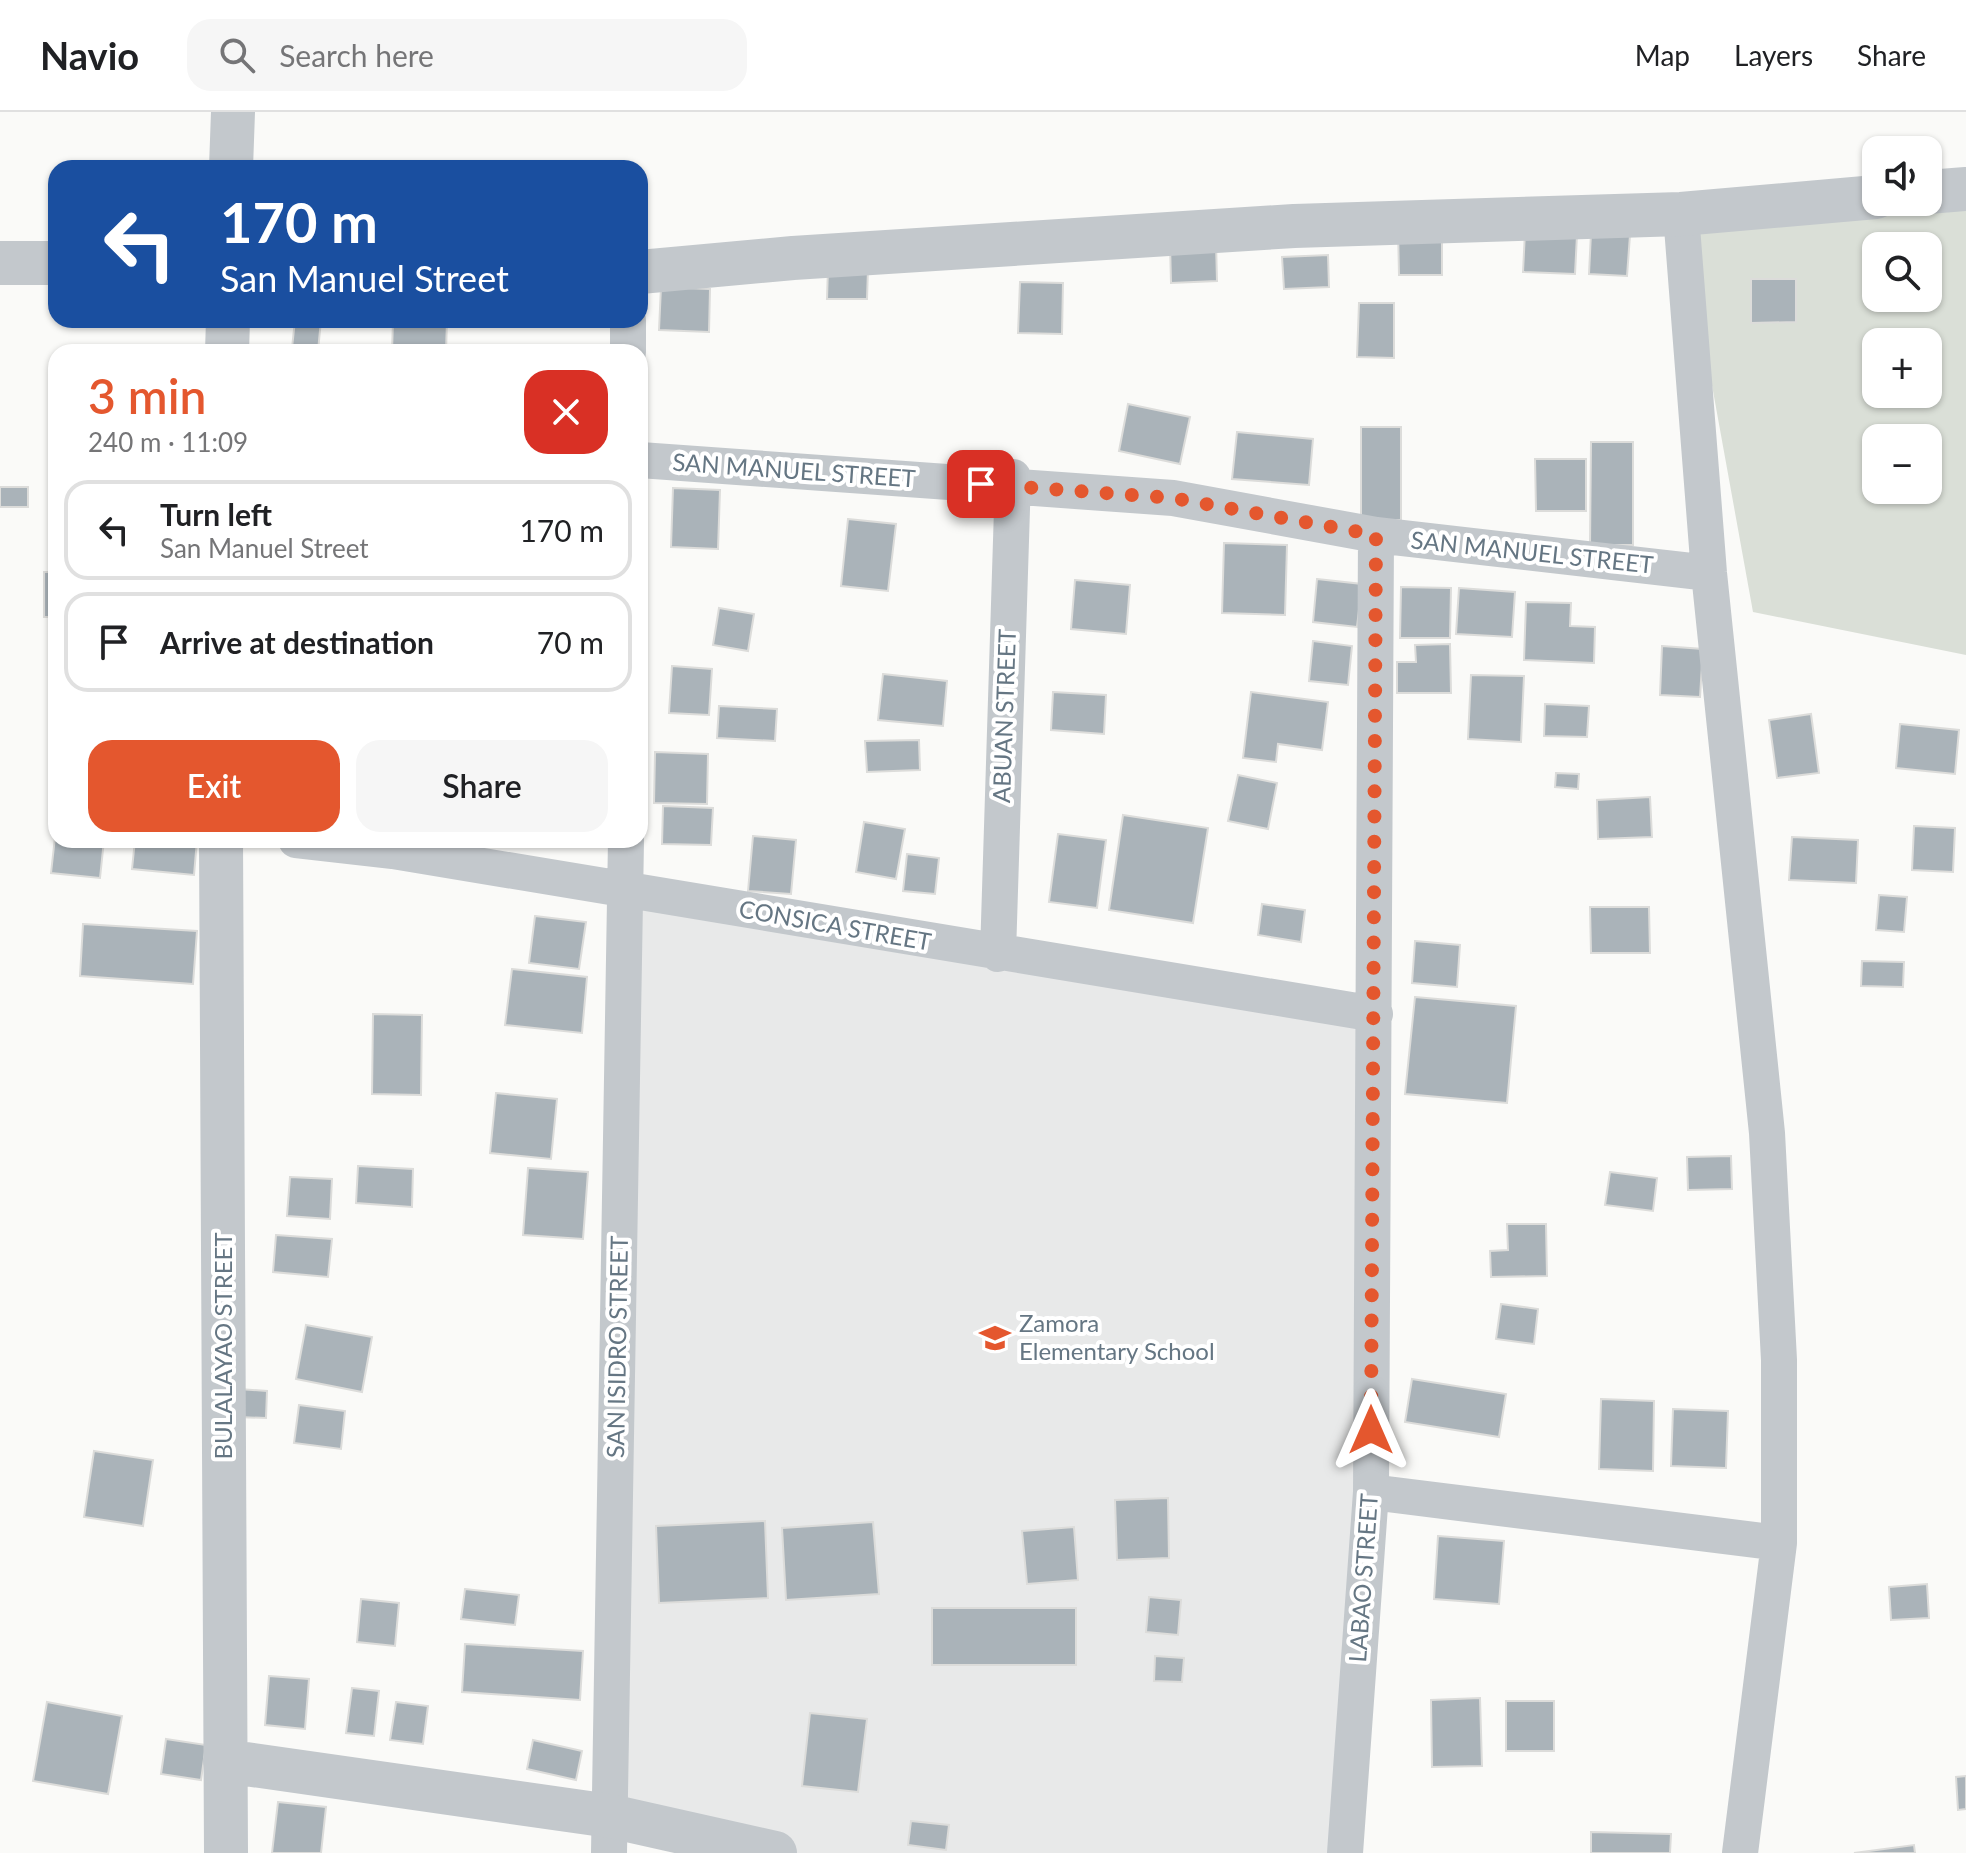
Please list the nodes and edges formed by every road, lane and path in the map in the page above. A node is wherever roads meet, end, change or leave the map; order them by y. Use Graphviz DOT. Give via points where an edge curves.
graph roads {
  1 [pos="233,112"];
  2 [pos="231,160"];
  3 [pos="1966,189"];
  4 [pos="1942,191"];
  5 [pos="1862,198"];
  6 [pos="1681,214"];
  7 [pos="0,263"];
  8 [pos="48,263"];
  9 [pos="648,271"];
  10 [pos="648,460"];
  11 [pos="1013,482"];
  12 [pos="1376,535"];
  13 [pos="1709,573"];
  14 [pos="221,848"];
  15 [pos="367,848"];
  16 [pos="626,848"];
  17 [pos="626,890"];
  18 [pos="998,954"];
  19 [pos="1375,1014"];
  20 [pos="1371,1492"];
  21 [pos="1779,1543"];
  22 [pos="225,1761"];
  23 [pos="610,1834"];
  24 [pos="226,1853"];
  25 [pos="775,1853"];
  26 [pos="1345,1853"];
  27 [pos="1740,1853"];
  1 -- 2 [label="street"];
  3 -- 4 [label="street"];
  5 -- 6 [label="street"];
  6 -- 9 [label="street" via="1294,226"];
  6 -- 13 [label="street"];
  7 -- 8 [label="street"];
  10 -- 11 [label="street, SAN MANUEL STREET"];
  11 -- 12 [label="street, SAN MANUEL STREET" via="1173,498"];
  11 -- 18 [label="street, ABUAN STREET"];
  12 -- 13 [label="street, SAN MANUEL STREET"];
  12 -- 19 [label="street, LABAO STREET"];
  13 -- 21 [label="street" via="1767,1133 1779,1360"];
  14 -- 22 [label="street, BULALAYAO STREET"];
  15 -- 17 [label="street, CONSICA STREET"];
  16 -- 17 [label="street, SAN ISIDRO STREET"];
  17 -- 18 [label="street, CONSICA STREET"];
  17 -- 23 [label="street, SAN ISIDRO STREET"];
  18 -- 19 [label="street, CONSICA STREET"];
  19 -- 20 [label="street, LABAO STREET"];
  20 -- 21 [label="street"];
  20 -- 26 [label="street, LABAO STREET"];
  21 -- 27 [label="street"];
  22 -- 23 [label="street"];
  22 -- 24 [label="street, BULALAYAO STREET"];
  23 -- 25 [label="street"];
}
